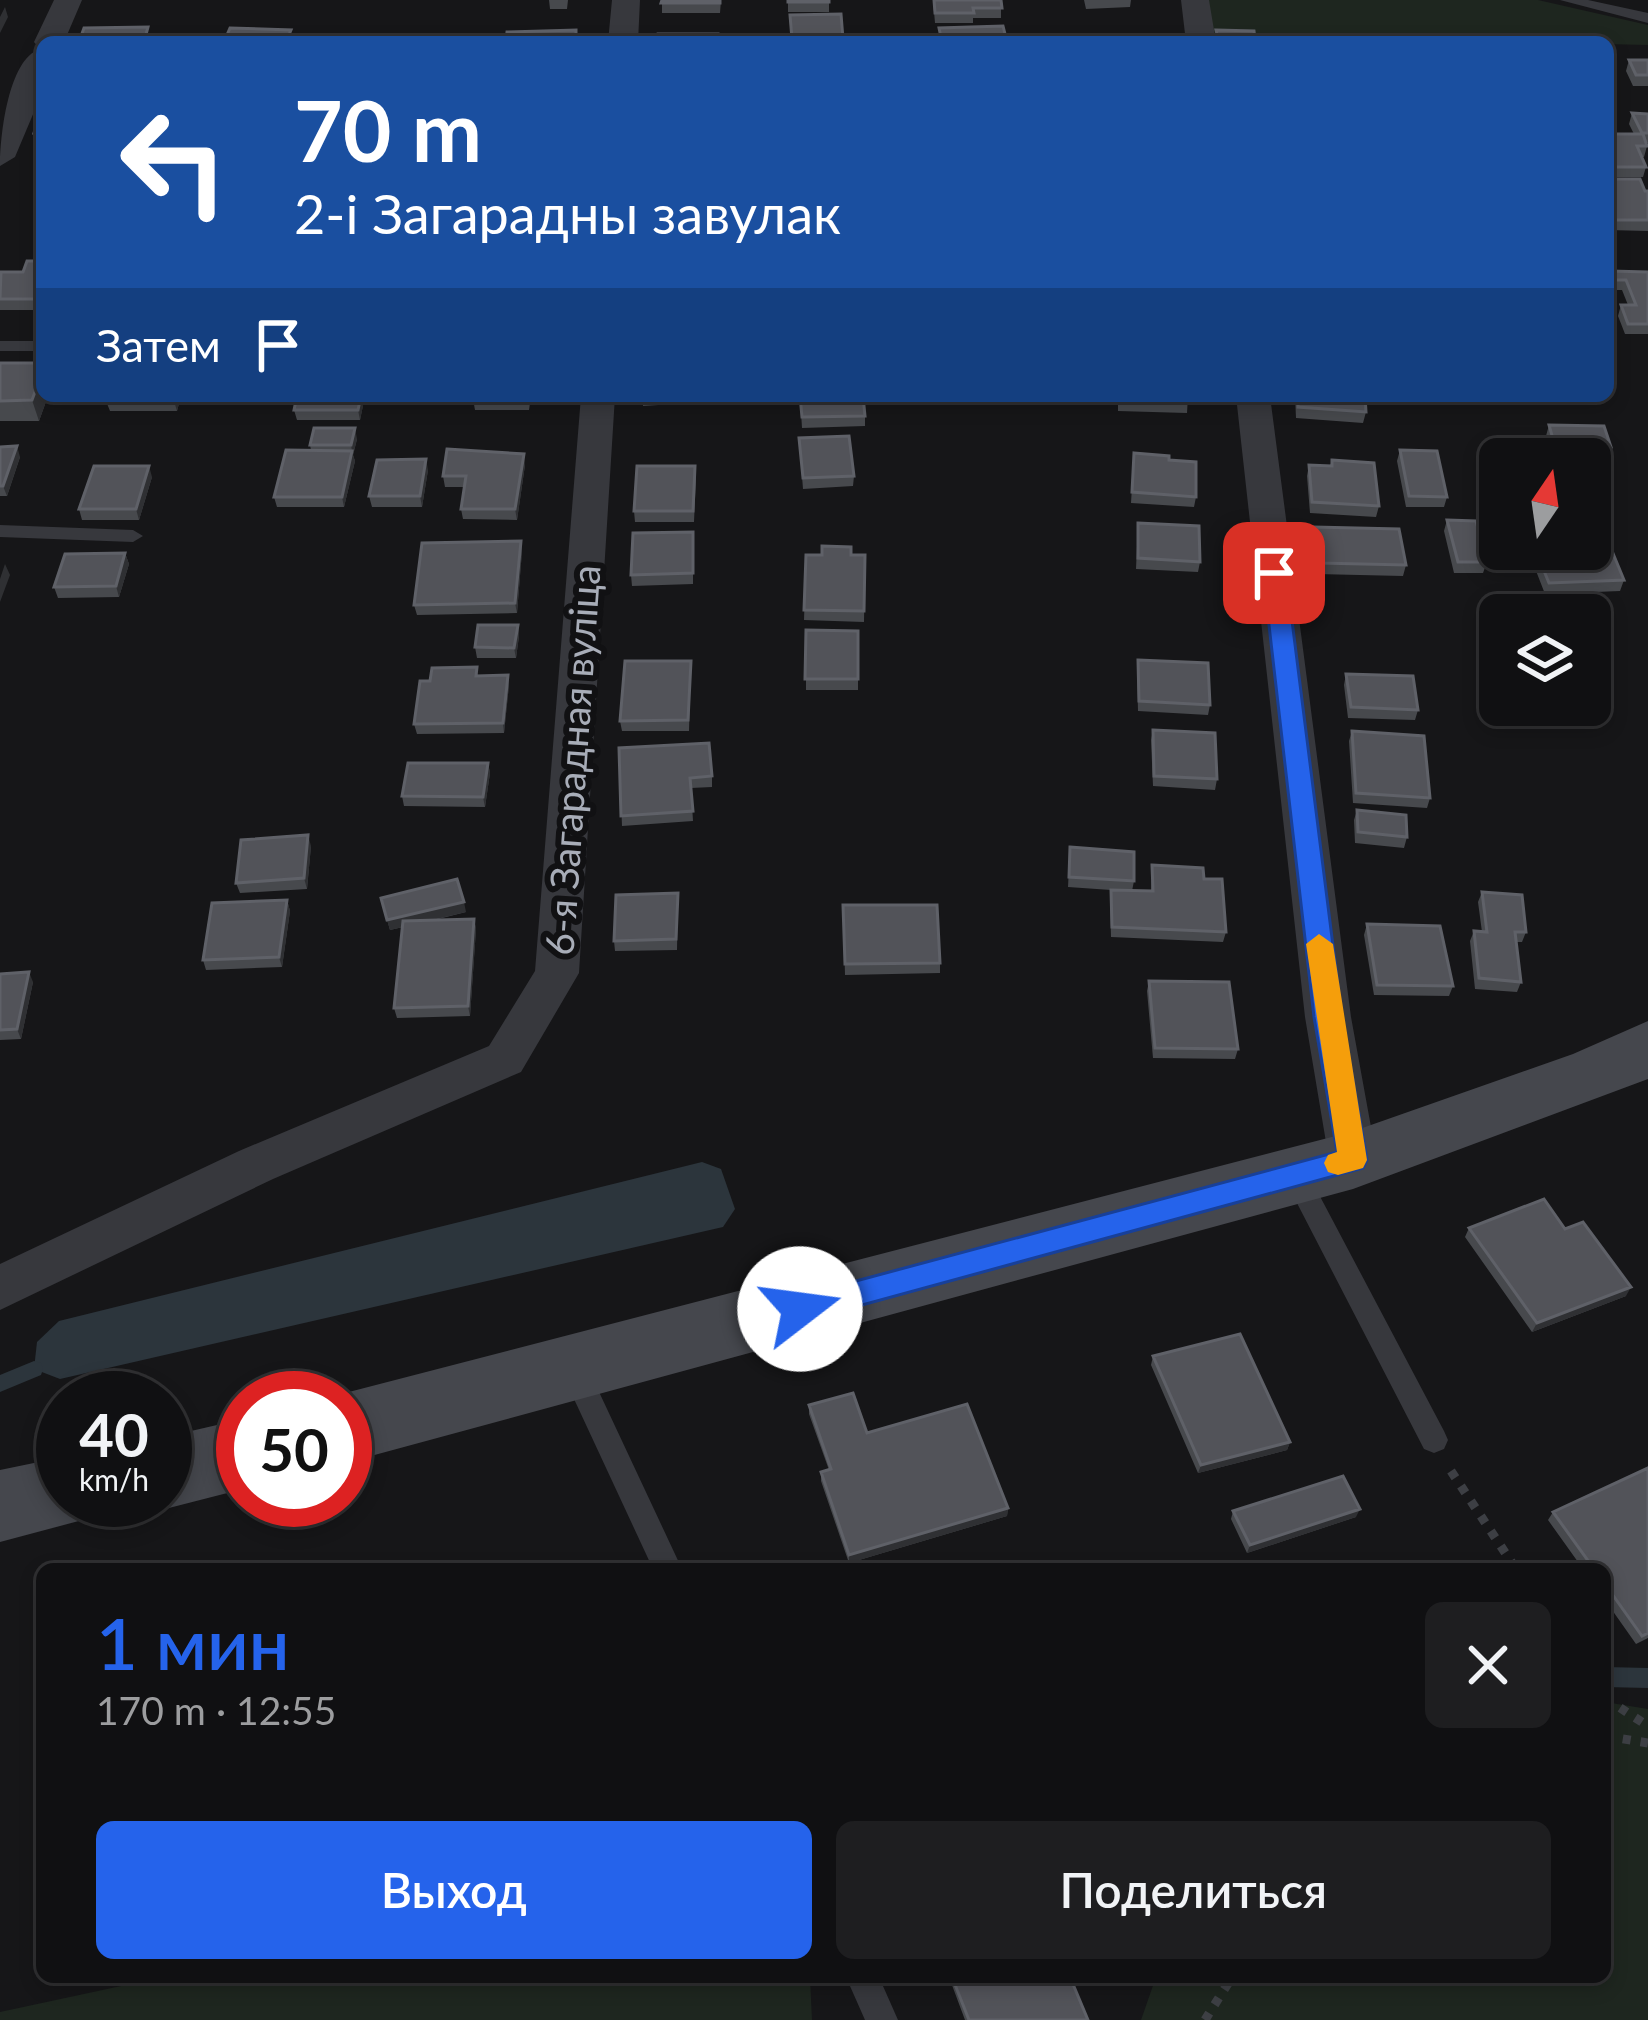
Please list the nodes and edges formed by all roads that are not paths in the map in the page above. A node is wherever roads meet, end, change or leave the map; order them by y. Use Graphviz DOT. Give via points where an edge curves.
graph roads {
  1 [pos="68,0"];
  2 [pos="626,0"];
  3 [pos="1195,0"];
  4 [pos="1568,0"];
  5 [pos="1648,18"];
  6 [pos="52,36"];
  7 [pos="623,36"];
  8 [pos="1200,36"];
  9 [pos="36,72"];
  10 [pos="0,157"];
  11 [pos="0,346"];
  12 [pos="36,346"];
  13 [pos="598,402"];
  14 [pos="1254,402"];
  15 [pos="0,531"];
  16 [pos="133,536"];
  17 [pos="1648,1048"];
  18 [pos="1324,1167"];
  19 [pos="0,1288"];
  20 [pos="574,1371"];
  21 [pos="372,1421"];
  22 [pos="1434,1440"];
  23 [pos="36,1499"];
  24 [pos="0,1506"];
  25 [pos="665,1563"];
  26 [pos="865,1983"];
  27 [pos="882,2020"];
  1 -- 6 [label="street"];
  2 -- 7 [label="street"];
  3 -- 8 [label="street"];
  4 -- 5 [label="lane"];
  9 -- 10 [label="street"];
  11 -- 12 [label="lane"];
  13 -- 19 [label="street, 6-я Загарадная вуліца" via="557,973 505,1059 256,1165"];
  14 -- 18 [label="street" via="1328,1017"];
  15 -- 16 [label="lane"];
  17 -- 18 [label="main road"];
  18 -- 20 [label="main road"];
  18 -- 22 [label="lane"];
  20 -- 21 [label="main road"];
  20 -- 25 [label="lane"];
  23 -- 24 [label="main road"];
  26 -- 27 [label="lane"];
}
